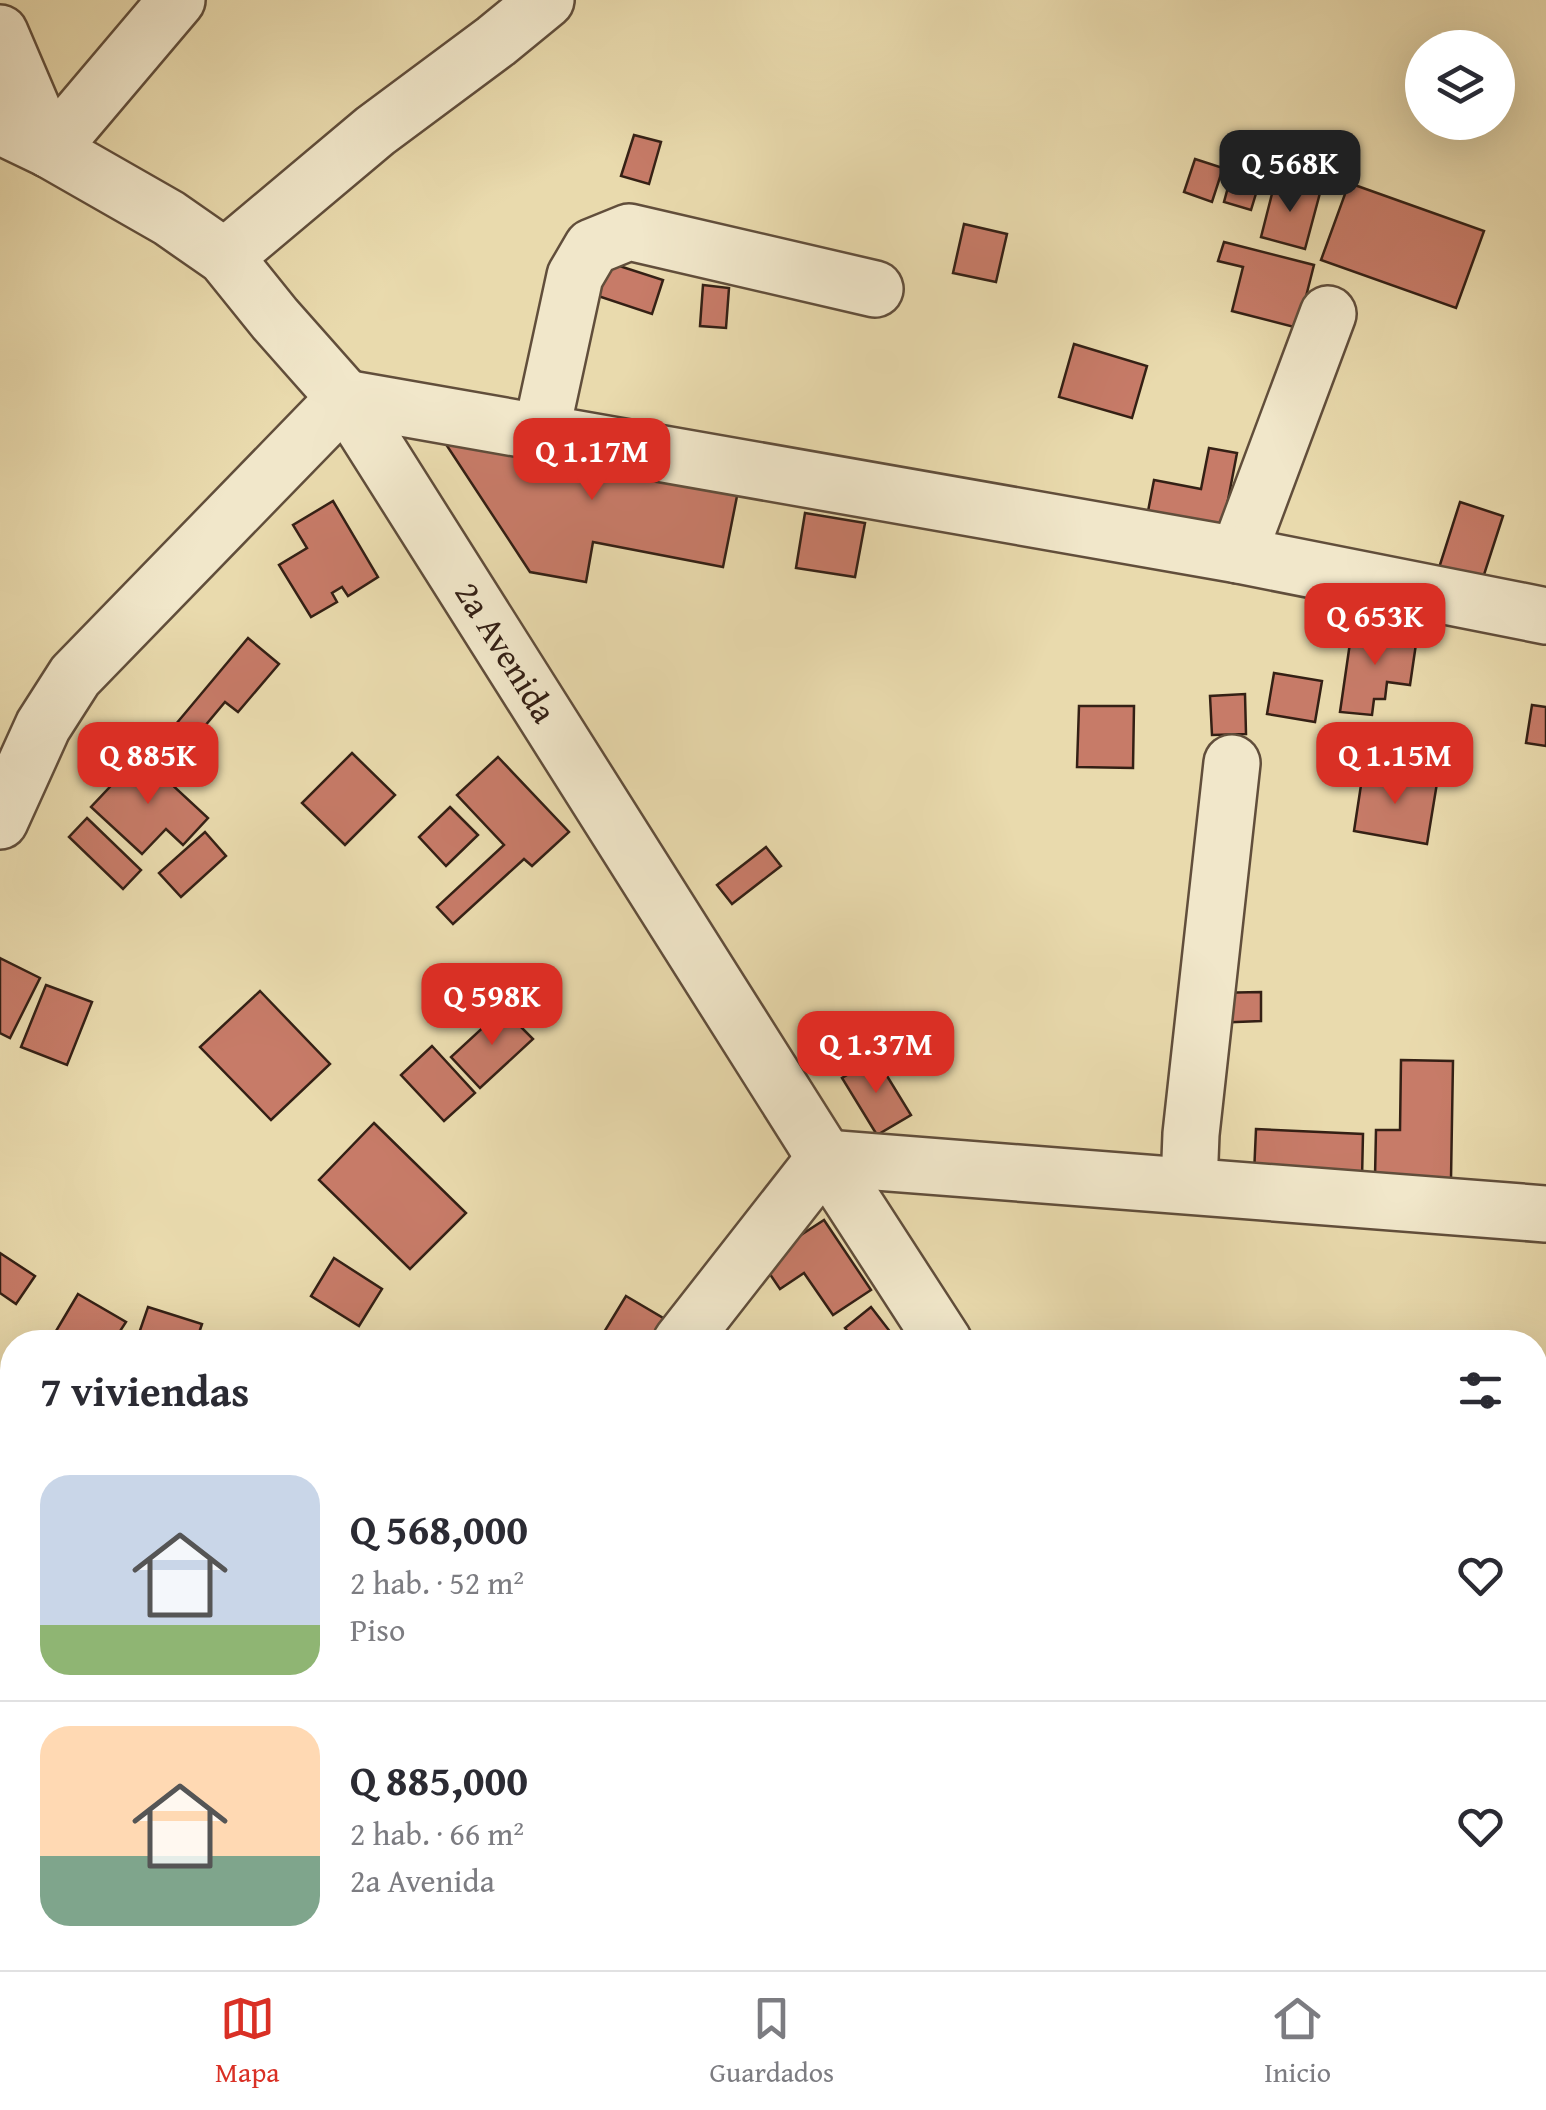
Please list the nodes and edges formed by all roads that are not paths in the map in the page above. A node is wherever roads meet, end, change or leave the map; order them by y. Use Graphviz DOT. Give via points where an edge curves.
graph roads {
  1 [pos="177,0"];
  2 [pos="546,0"];
  3 [pos="0,34"];
  4 [pos="0,126"];
  5 [pos="50,150"];
  6 [pos="226,257"];
  7 [pos="875,289"];
  8 [pos="1328,314"];
  9 [pos="345,398"];
  10 [pos="542,432"];
  11 [pos="1238,554"];
  12 [pos="1546,616"];
  13 [pos="1232,763"];
  14 [pos="0,821"];
  15 [pos="825,1158"];
  16 [pos="1189,1185"];
  17 [pos="1546,1214"];
  18 [pos="690,1330"];
  19 [pos="936,1330"];
  1 -- 5 [label="street"];
  2 -- 6 [label="street"];
  3 -- 5 [label="street"];
  4 -- 5 [label="street, 2a Avenida"];
  5 -- 6 [label="street, 2a Avenida"];
  6 -- 9 [label="street, 2a Avenida"];
  7 -- 10 [label="street" via="629,232 592,246 576,276"];
  8 -- 11 [label="street"];
  9 -- 10 [label="street"];
  9 -- 14 [label="street" via="74,676"];
  9 -- 15 [label="street, 2a Avenida"];
  10 -- 11 [label="street"];
  11 -- 12 [label="street"];
  13 -- 16 [label="street"];
  15 -- 16 [label="street"];
  15 -- 18 [label="street"];
  15 -- 19 [label="street, 2a Avenida"];
  16 -- 17 [label="street"];
}
